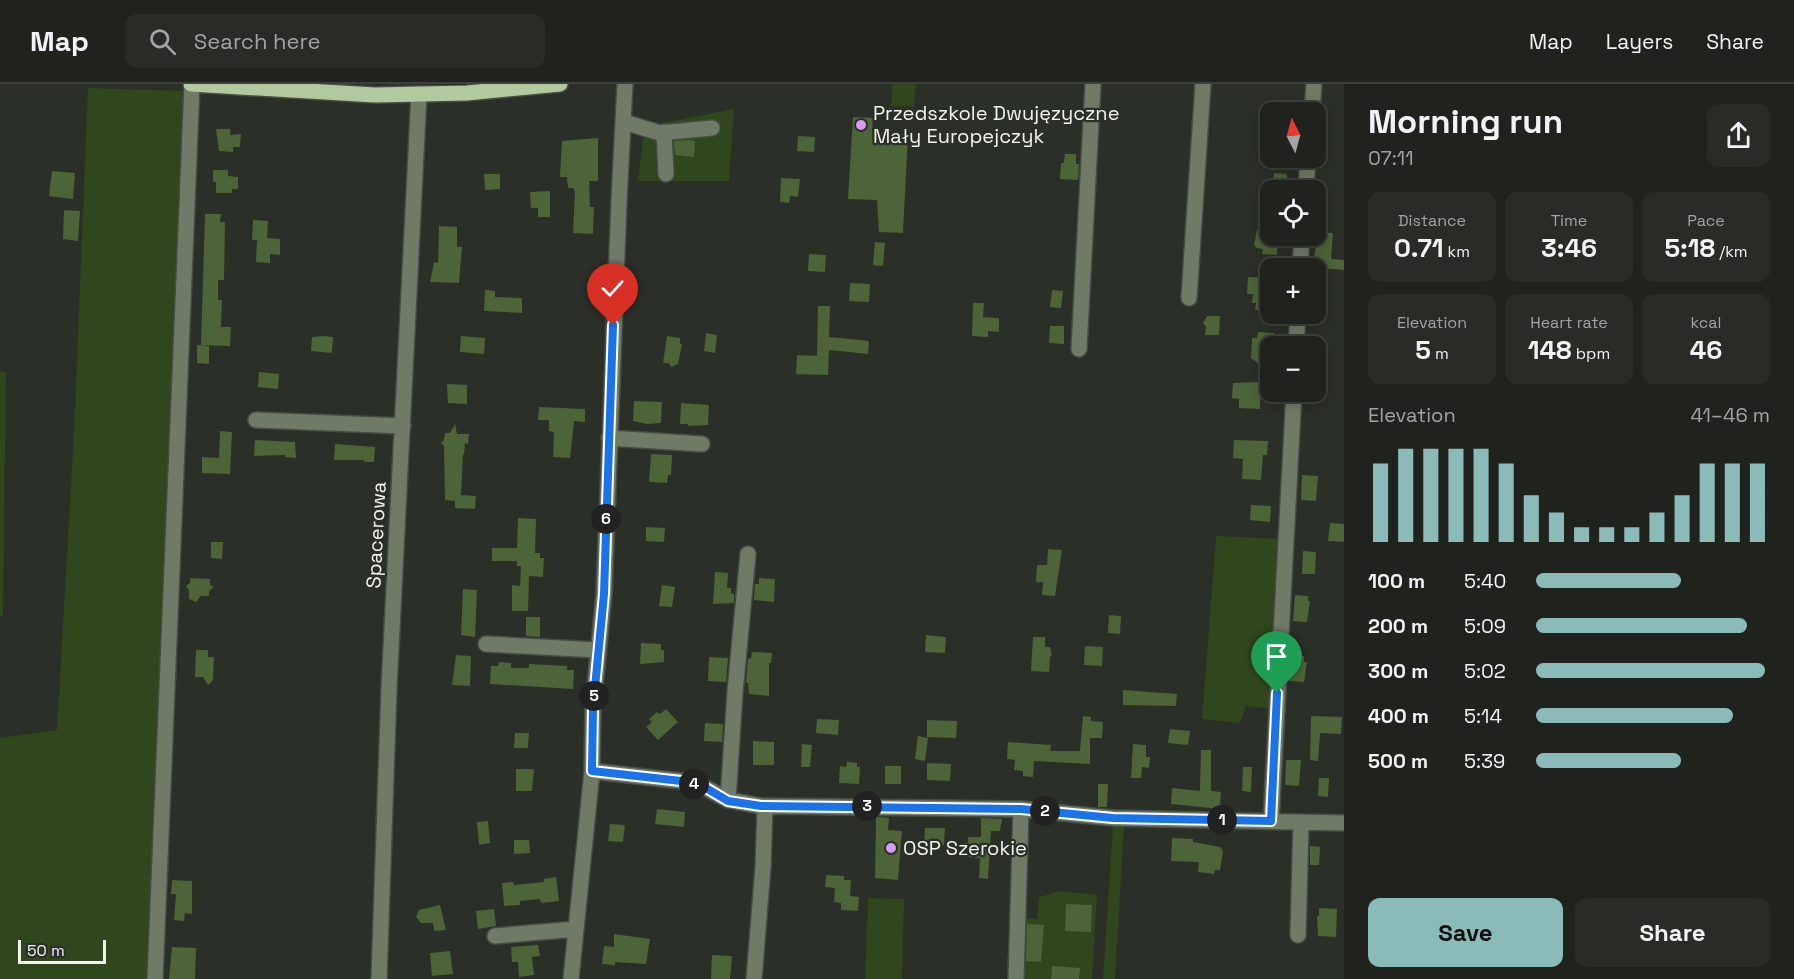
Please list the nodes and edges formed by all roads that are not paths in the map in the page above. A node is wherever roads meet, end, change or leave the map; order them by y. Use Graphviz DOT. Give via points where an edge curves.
graph roads {
  1 [pos="191,84"];
  2 [pos="560,84"];
  3 [pos="626,84"];
  4 [pos="1093,84"];
  5 [pos="1203,84"];
  6 [pos="1314,84"];
  7 [pos="419,94"];
  8 [pos="1313,102"];
  9 [pos="624,122"];
  10 [pos="712,128"];
  11 [pos="664,132"];
  12 [pos="666,174"];
  13 [pos="1189,298"];
  14 [pos="1079,349"];
  15 [pos="1293,402"];
  16 [pos="256,420"];
  17 [pos="403,426"];
  18 [pos="609,438"];
  19 [pos="702,444"];
  20 [pos="748,555"];
  21 [pos="486,644"];
  22 [pos="597,650"];
  23 [pos="592,771"];
  24 [pos="728,801"];
  25 [pos="765,806"];
  26 [pos="1021,809"];
  27 [pos="1271,821"];
  28 [pos="1301,822"];
  29 [pos="1344,823"];
  30 [pos="576,929"];
  31 [pos="1298,935"];
  32 [pos="495,936"];
  33 [pos="155,979"];
  34 [pos="379,979"];
  35 [pos="571,979"];
  36 [pos="754,979"];
  37 [pos="1016,979"];
  1 -- 7 [label="main road" via="349,95"];
  1 -- 33 [label="street"];
  2 -- 7 [label="main road"];
  3 -- 9 [label="street"];
  4 -- 14 [label="street"];
  5 -- 13 [label="street"];
  6 -- 8 [label="street"];
  7 -- 17 [label="street, Spacerowa"];
  9 -- 11 [label="street"];
  9 -- 18 [label="street"];
  10 -- 11 [label="street"];
  11 -- 12 [label="street"];
  15 -- 27 [label="street"];
  16 -- 17 [label="street"];
  17 -- 34 [label="street, Spacerowa" via="388,688"];
  18 -- 19 [label="street"];
  18 -- 22 [label="street" via="604,594"];
  20 -- 24 [label="street"];
  21 -- 22 [label="street"];
  22 -- 23 [label="street"];
  23 -- 24 [label="street" via="681,781 706,788"];
  23 -- 30 [label="street"];
  24 -- 25 [label="street"];
  25 -- 26 [label="street"];
  25 -- 36 [label="street"];
  26 -- 27 [label="street" via="1113,818"];
  26 -- 37 [label="street"];
  27 -- 28 [label="street"];
  28 -- 29 [label="street"];
  28 -- 31 [label="street"];
  30 -- 32 [label="street"];
  30 -- 35 [label="street"];
}
